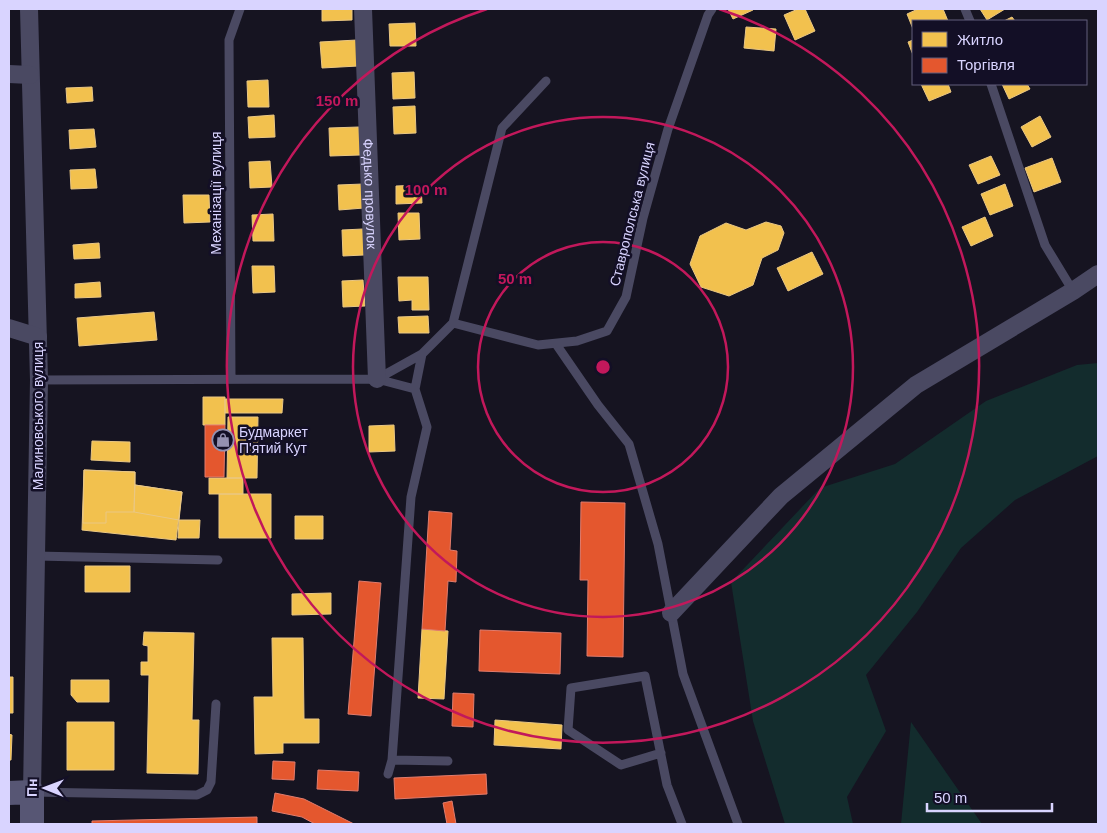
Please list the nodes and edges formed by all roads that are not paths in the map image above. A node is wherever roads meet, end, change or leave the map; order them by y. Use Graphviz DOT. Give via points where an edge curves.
graph roads {
  1 [pos="29,9"];
  2 [pos="240,9"];
  3 [pos="363,9"];
  4 [pos="712,9"];
  5 [pos="9,74"];
  6 [pos="30,75"];
  7 [pos="546,81"];
  8 [pos="991,85"];
  9 [pos="1098,274"];
  10 [pos="1073,291"];
  11 [pos="452,323"];
  12 [pos="9,328"];
  13 [pos="38,337"];
  14 [pos="556,344"];
  15 [pos="422,354"];
  16 [pos="231,379"];
  17 [pos="377,379"];
  18 [pos="39,380"];
  19 [pos="415,389"];
  20 [pos="36,556"];
  21 [pos="218,560"];
  22 [pos="671,613"];
  23 [pos="216,704"];
  24 [pos="661,753"];
  25 [pos="392,760"];
  26 [pos="448,761"];
  27 [pos="388,774"];
  28 [pos="20,792"];
  29 [pos="32,824"];
  30 [pos="682,824"];
  31 [pos="738,824"];
  1 -- 6 [label="street, Малиновського вулиця"];
  2 -- 16 [label="lane, Механізації вулиця" via="229,40"];
  3 -- 17 [label="street, Федько провулок"];
  4 -- 14 [label="lane, Ставрополська вулиця" via="668,129 643,218 626,298 607,331 578,341"];
  5 -- 6 [label="street"];
  6 -- 13 [label="street, Малиновського вулиця"];
  7 -- 11 [label="lane" via="502,128"];
  8 -- 10 [label="lane" via="1045,245"];
  9 -- 10 [label="street"];
  10 -- 22 [label="street" via="916,385 781,496"];
  11 -- 14 [label="lane, Ставрополська вулиця" via="538,345"];
  11 -- 15 [label="lane"];
  12 -- 13 [label="street"];
  13 -- 18 [label="street, Малиновського вулиця"];
  14 -- 22 [label="lane" via="629,444 658,544"];
  15 -- 17 [label="lane"];
  15 -- 19 [label="lane"];
  16 -- 17 [label="lane"];
  16 -- 18 [label="lane"];
  17 -- 19 [label="lane"];
  18 -- 20 [label="street, Малиновського вулиця"];
  19 -- 25 [label="lane" via="427,428 411,497"];
  20 -- 21 [label="lane"];
  20 -- 28 [label="street, Малиновського вулиця"];
  22 -- 31 [label="lane" via="683,674"];
  23 -- 28 [label="lane" via="211,782 207,790 197,794"];
  24 -- 24 [label="lane" via="645,676 571,688 568,730 621,765"];
  24 -- 30 [label="lane"];
  25 -- 26 [label="lane"];
  25 -- 27 [label="lane"];
  28 -- 29 [label="main road, Малиновського вулиця"];
}
